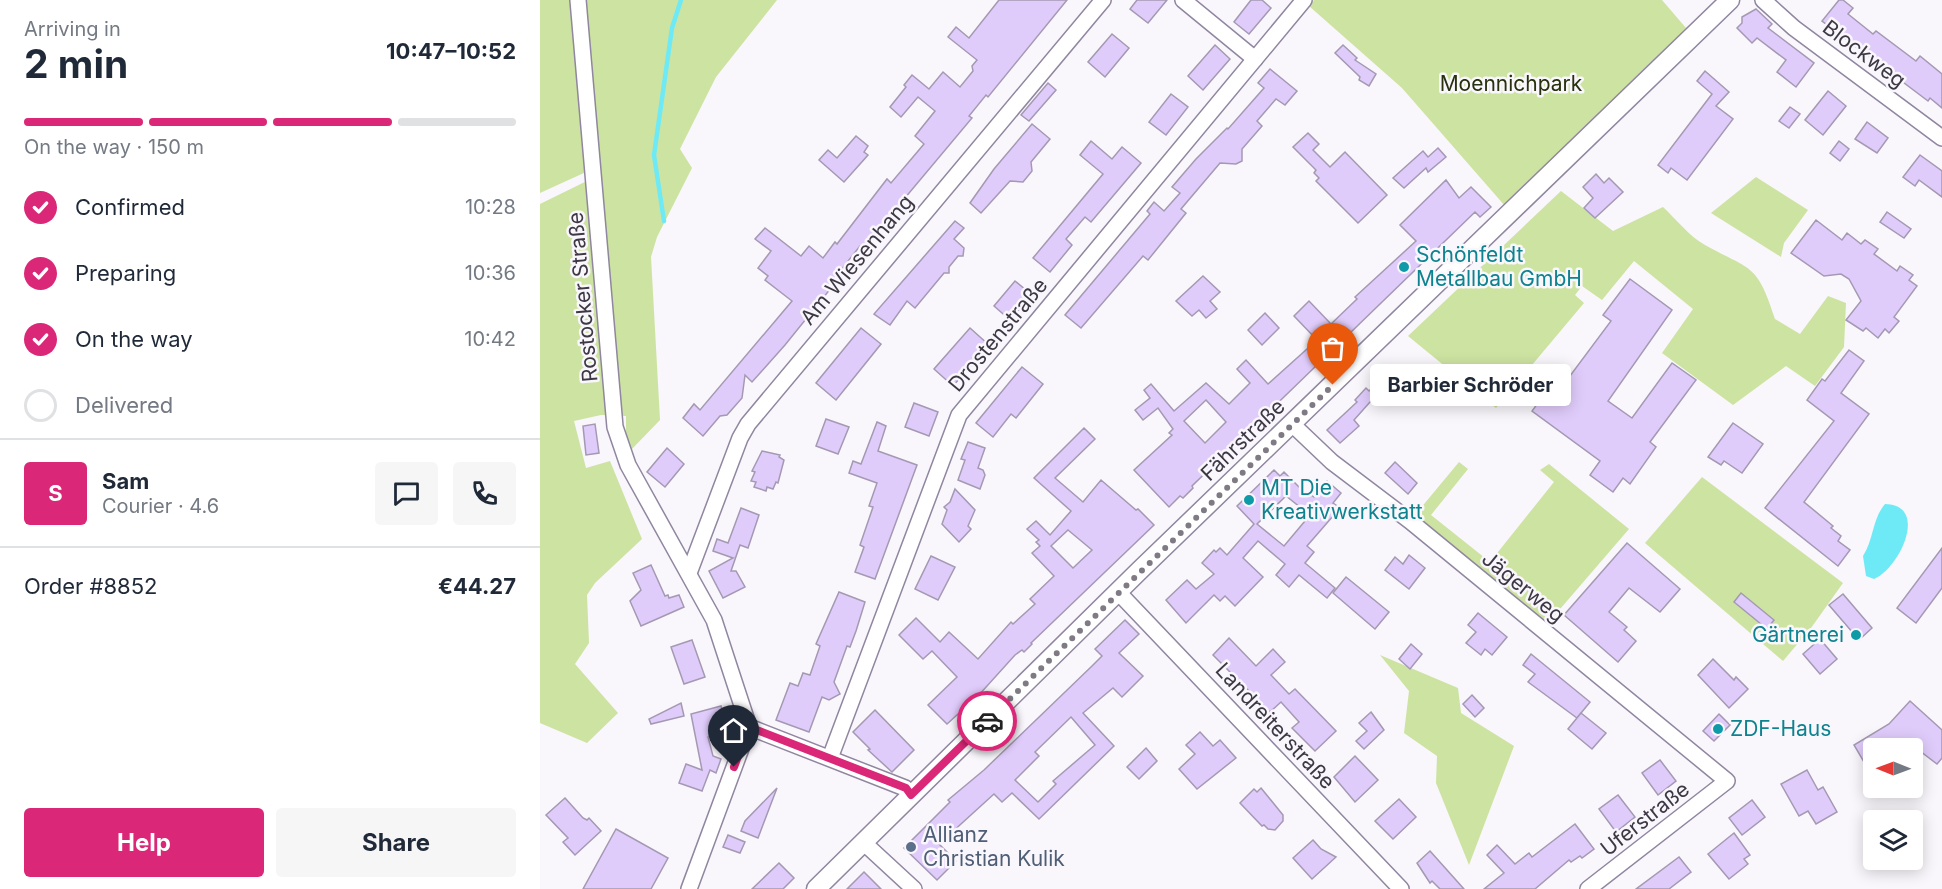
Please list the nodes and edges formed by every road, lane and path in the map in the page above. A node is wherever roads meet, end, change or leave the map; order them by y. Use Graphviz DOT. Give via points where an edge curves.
graph roads {
  1 [pos="578,0"];
  2 [pos="1103,0"];
  3 [pos="1183,0"];
  4 [pos="1304,0"];
  5 [pos="1730,0"];
  6 [pos="1763,0"];
  7 [pos="1255,59"];
  8 [pos="1942,138"];
  9 [pos="1292,424"];
  10 [pos="689,573"];
  11 [pos="1118,592"];
  12 [pos="749,727"];
  13 [pos="830,758"];
  14 [pos="1727,781"];
  15 [pos="911,795"];
  16 [pos="863,842"];
  17 [pos="689,889"];
  18 [pos="816,889"];
  19 [pos="914,889"];
  20 [pos="1401,889"];
  21 [pos="1587,889"];
  1 -- 10 [label="street, Rostocker Straße" via="615,427 628,465"];
  2 -- 10 [label="street, Am Wiesenhang" via="748,424"];
  3 -- 7 [label="street"];
  4 -- 7 [label="street, Drostenstraße"];
  5 -- 9 [label="street, Fährstraße"];
  6 -- 8 [label="street, Blockweg" via="1794,28"];
  7 -- 13 [label="street, Drostenstraße" via="959,415"];
  9 -- 11 [label="street, Fährstraße"];
  9 -- 14 [label="street, Jägerweg" via="1332,462 1410,521"];
  10 -- 12 [label="street, Rostocker Straße" via="714,620"];
  11 -- 15 [label="street, Fährstraße"];
  11 -- 20 [label="street, Landreiterstraße"];
  12 -- 13 [label="street"];
  12 -- 17 [label="street"];
  13 -- 15 [label="street" via="906,788"];
  14 -- 21 [label="street, Uferstraße"];
  15 -- 16 [label="street, Fährstraße"];
  16 -- 18 [label="street, Fährstraße"];
  16 -- 19 [label="street"];
}
